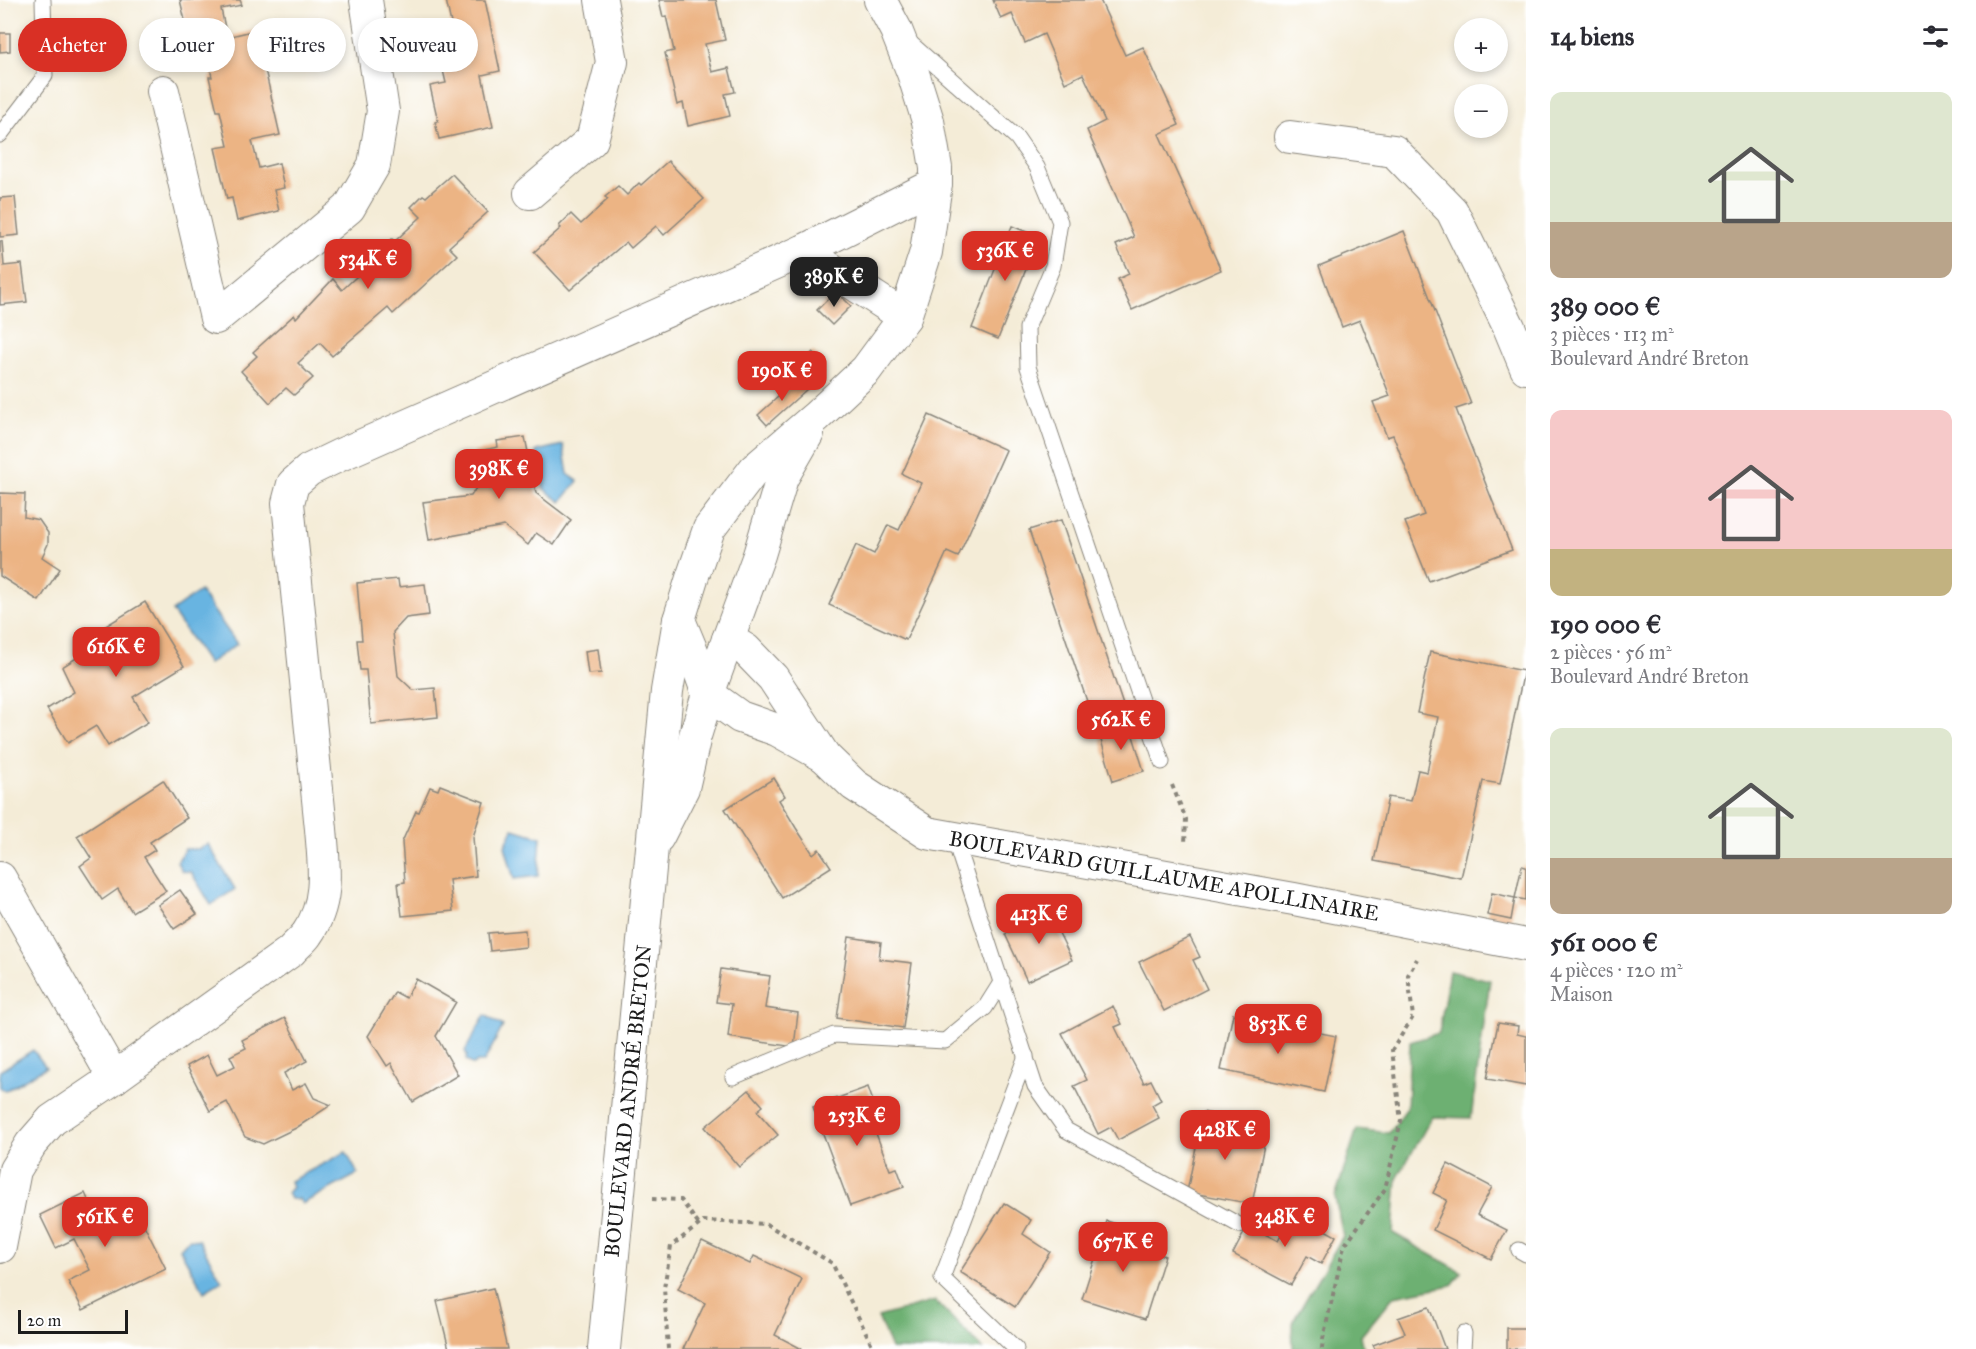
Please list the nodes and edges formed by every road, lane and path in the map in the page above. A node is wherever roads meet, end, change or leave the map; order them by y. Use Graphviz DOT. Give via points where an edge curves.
graph roads {
  1 [pos="43,0"];
  2 [pos="366,0"];
  3 [pos="601,0"];
  4 [pos="880,0"];
  5 [pos="896,30"];
  6 [pos="163,91"];
  7 [pos="0,135"];
  8 [pos="1290,137"];
  9 [pos="936,184"];
  10 [pos="530,193"];
  11 [pos="803,251"];
  12 [pos="905,317"];
  13 [pos="1526,368"];
  14 [pos="817,416"];
  15 [pos="679,620"];
  16 [pos="728,639"];
  17 [pos="696,661"];
  18 [pos="667,691"];
  19 [pos="708,694"];
  20 [pos="825,757"];
  21 [pos="1162,762"];
  22 [pos="954,838"];
  23 [pos="651,852"];
  24 [pos="0,878"];
  25 [pos="1183,878"];
  26 [pos="1434,927"];
  27 [pos="1526,945"];
  28 [pos="1002,981"];
  29 [pos="1026,1056"];
  30 [pos="733,1077"];
  31 [pos="114,1078"];
  32 [pos="618,1198"];
  33 [pos="699,1225"];
  34 [pos="1239,1226"];
  35 [pos="0,1247"];
  36 [pos="1464,1333"];
  37 [pos="604,1349"];
  38 [pos="668,1349"];
  39 [pos="874,1349"];
  40 [pos="1016,1349"];
  41 [pos="1322,1349"];
  42 [pos="1463,1349"];
  1 -- 7 [label="lane" via="45,76"];
  2 -- 6 [label="street" via="383,111 374,165 349,208 216,318"];
  3 -- 10 [label="street" via="612,62 592,140"];
  4 -- 5 [label="street, BOULEVARD ANDRÉ BRETON"];
  5 -- 9 [label="street, BOULEVARD ANDRÉ BRETON" via="928,121"];
  5 -- 21 [label="lane" via="1017,138 1036,167 1060,222 1053,266 1027,328 1028,367"];
  8 -- 13 [label="street" via="1394,151 1452,211"];
  9 -- 11 [label="street"];
  9 -- 12 [label="street, BOULEVARD ANDRÉ BRETON" via="926,252"];
  11 -- 12 [label="street"];
  11 -- 31 [label="street" via="340,455 309,470 293,484 288,503 321,829 325,881 322,904 307,934 291,951"];
  12 -- 14 [label="street, BOULEVARD ANDRÉ BRETON" via="866,370"];
  14 -- 15 [label="street, BOULEVARD ANDRÉ BRETON" via="754,470 710,529"];
  14 -- 16 [label="street, BOULEVARD ANDRÉ BRETON" via="782,478"];
  15 -- 17 [label="street"];
  15 -- 18 [label="street, BOULEVARD ANDRÉ BRETON"];
  16 -- 17 [label="street"];
  16 -- 19 [label="street, BOULEVARD ANDRÉ BRETON"];
  16 -- 20 [label="street, BOULEVARD GUILLAUME APOLLINAIRE" via="746,650 773,678"];
  17 -- 18 [label="street"];
  17 -- 19 [label="street"];
  18 -- 23 [label="street, BOULEVARD ANDRÉ BRETON"];
  19 -- 20 [label="street, BOULEVARD GUILLAUME APOLLINAIRE" via="740,717 777,730"];
  19 -- 23 [label="street, BOULEVARD ANDRÉ BRETON" via="683,788"];
  20 -- 22 [label="street, BOULEVARD GUILLAUME APOLLINAIRE" via="854,785 927,832"];
  21 -- 25 [label="path" via="1186,819"];
  22 -- 25 [label="street, BOULEVARD GUILLAUME APOLLINAIRE"];
  22 -- 28 [label="lane"];
  23 -- 32 [label="street, BOULEVARD ANDRÉ BRETON"];
  24 -- 31 [label="street"];
  25 -- 26 [label="street, BOULEVARD GUILLAUME APOLLINAIRE"];
  26 -- 27 [label="street, BOULEVARD GUILLAUME APOLLINAIRE"];
  26 -- 41 [label="path" via="1408,975 1413,1017 1392,1050 1401,1121 1385,1189 1344,1246"];
  28 -- 29 [label="lane"];
  28 -- 30 [label="lane" via="985,1008 945,1041 834,1035"];
  29 -- 34 [label="lane" via="1035,1086 1066,1130"];
  29 -- 40 [label="lane" via="942,1278"];
  31 -- 35 [label="street" via="52,1120 30,1144 15,1170"];
  32 -- 33 [label="path" via="681,1200"];
  32 -- 37 [label="street, BOULEVARD ANDRÉ BRETON"];
  33 -- 38 [label="path" via="672,1246 664,1288"];
  33 -- 39 [label="path" via="704,1221 766,1224 832,1263"];
  36 -- 42 [label="lane"];
}
